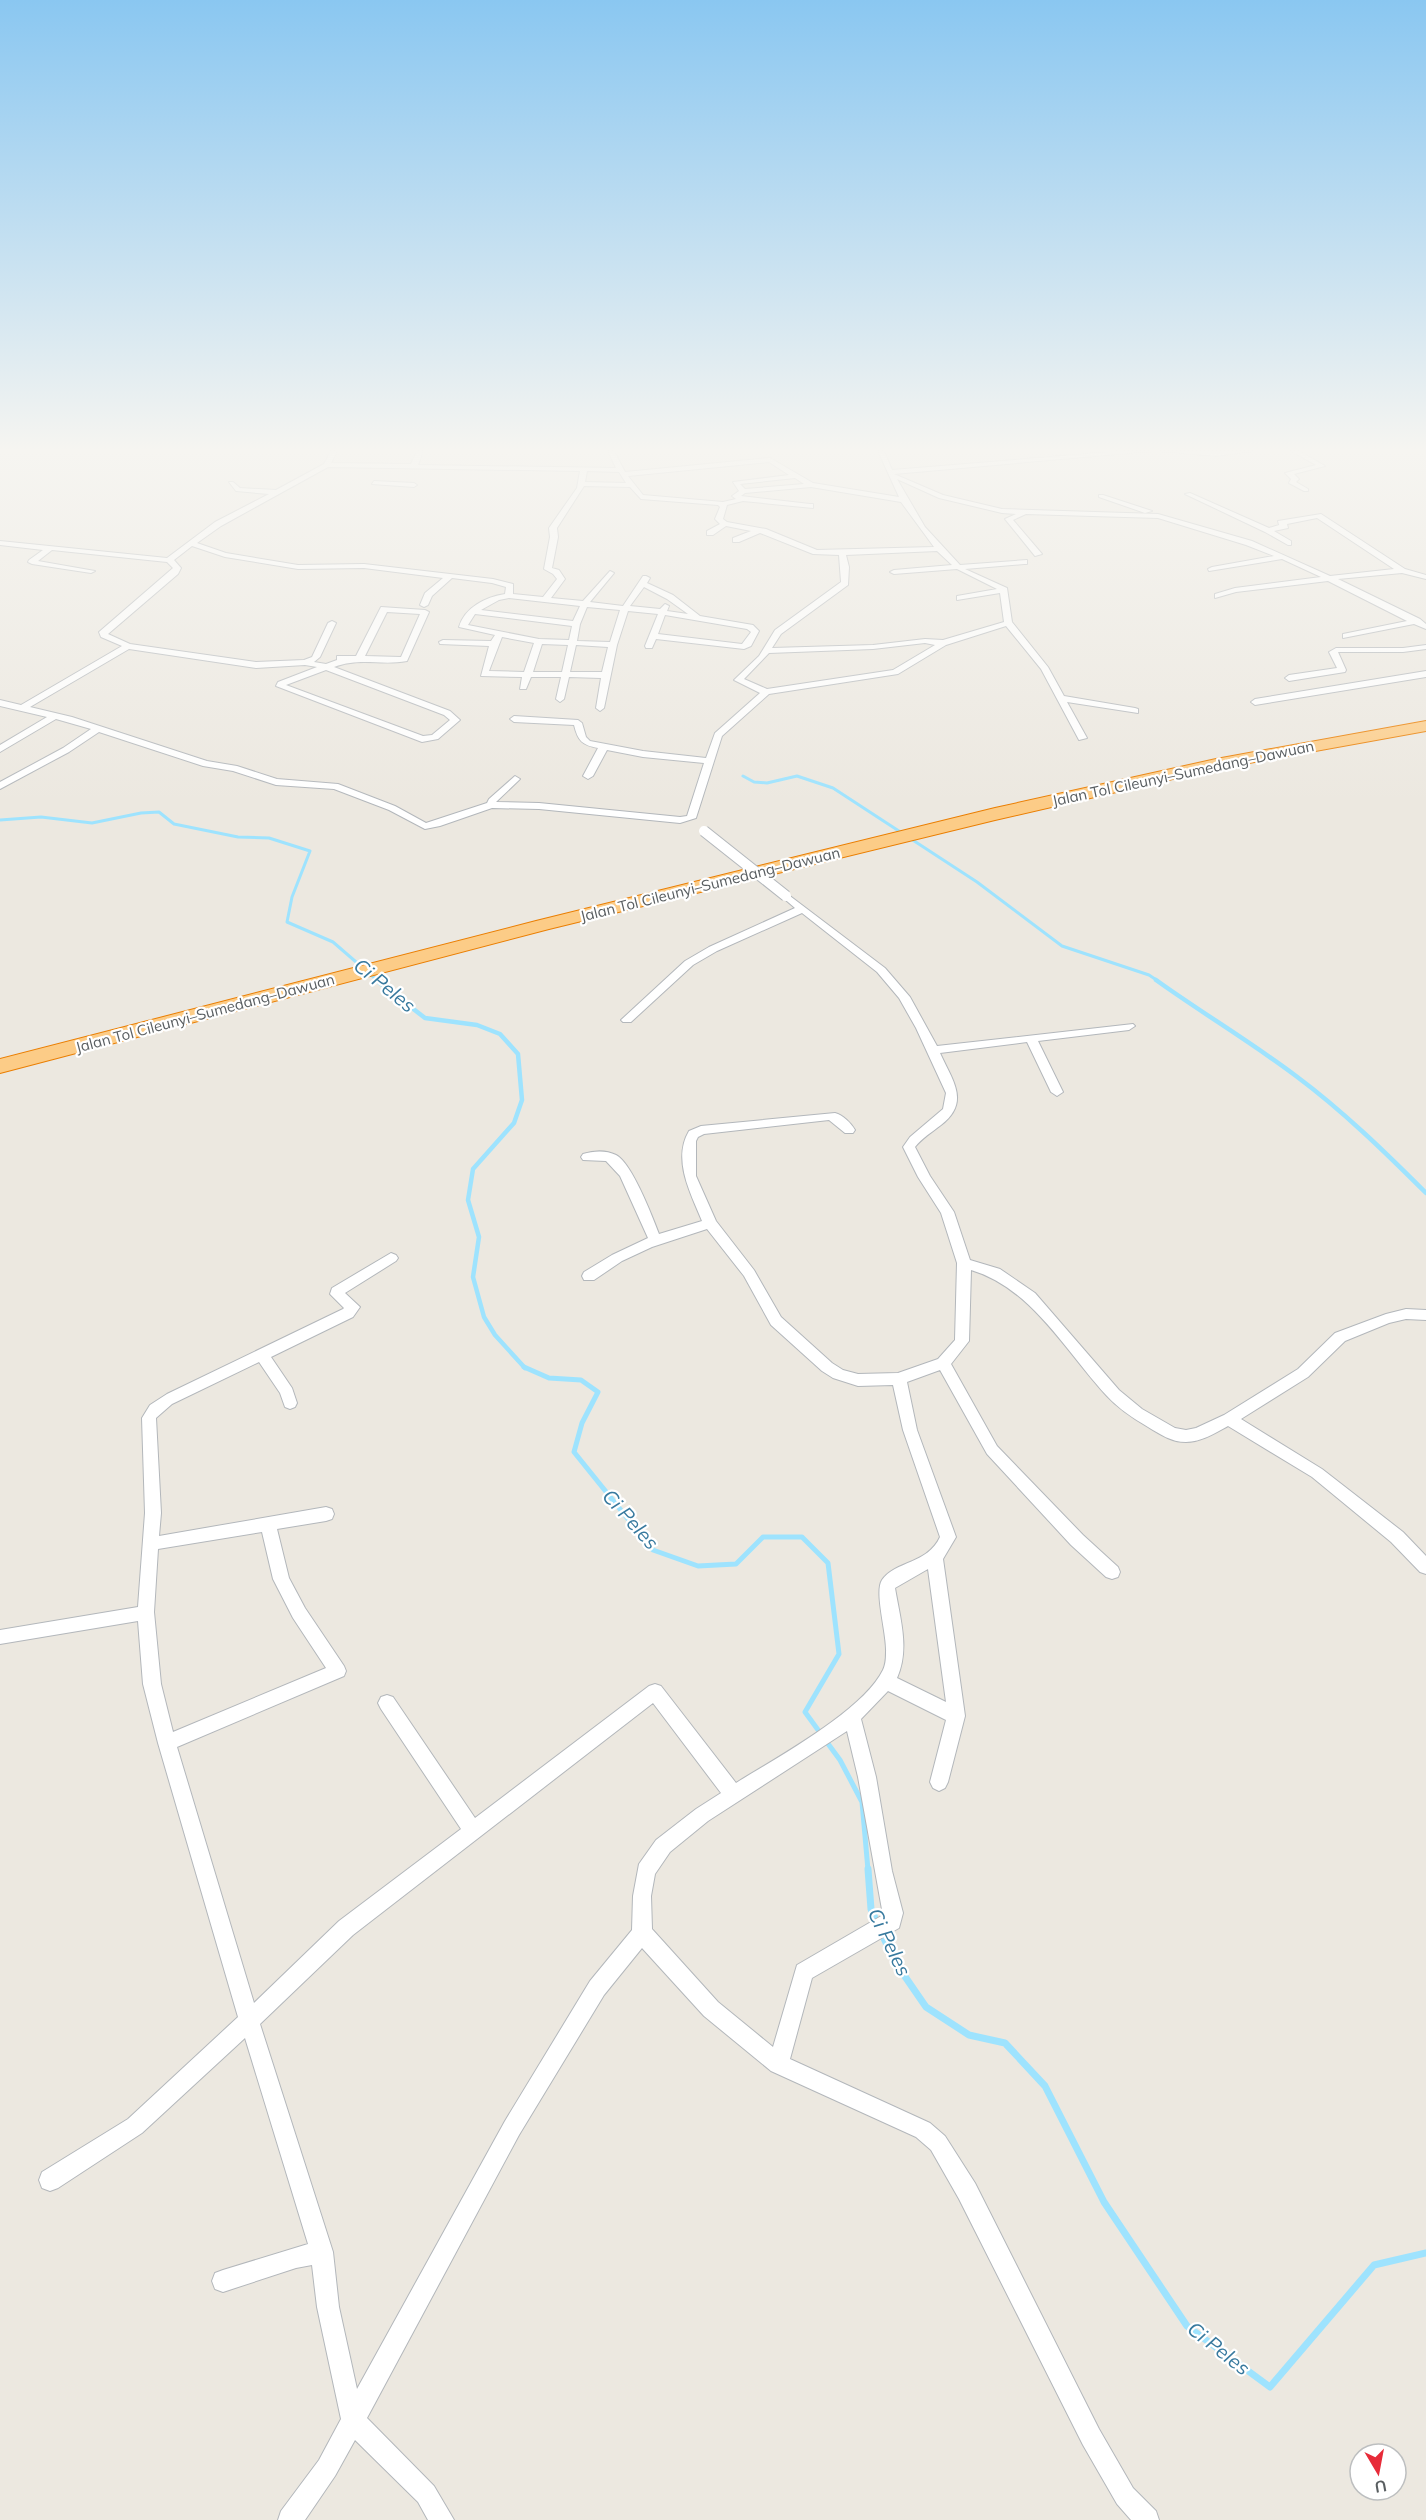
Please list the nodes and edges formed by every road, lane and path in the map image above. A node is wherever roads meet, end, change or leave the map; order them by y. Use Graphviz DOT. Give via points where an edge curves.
graph roads {
  1 [pos="75,569"];
  2 [pos="177,569"];
  3 [pos="389,569"];
  4 [pos="548,569"];
  5 [pos="845,569"];
  6 [pos="949,569"];
  7 [pos="960,569"];
  8 [pos="1212,569"];
  9 [pos="1217,569"];
  10 [pos="1310,569"];
  11 [pos="1398,569"];
  12 [pos="91,571"];
  13 [pos="1402,571"];
  14 [pos="894,572"];
  15 [pos="610,573"];
  16 [pos="451,575"];
  17 [pos="1426,577"];
  18 [pos="1332,578"];
  19 [pos="1004,590"];
  20 [pos="508,596"];
  21 [pos="1218,596"];
  22 [pos="670,597"];
  23 [pos="960,598"];
  24 [pos="545,600"];
  25 [pos="424,605"];
  26 [pos="583,606"];
  27 [pos="624,610"];
  28 [pos="473,611"];
  29 [pos="661,612"];
  30 [pos="699,618"];
  31 [pos="1417,621"];
  32 [pos="332,623"];
  33 [pos="1008,623"];
  34 [pos="575,624"];
  35 [pos="1426,627"];
  36 [pos="500,633"];
  37 [pos="654,636"];
  38 [pos="1347,636"];
  39 [pos="539,641"];
  40 [pos="443,642"];
  41 [pos="573,643"];
  42 [pos="943,643"];
  43 [pos="494,644"];
  44 [pos="613,645"];
  45 [pos="128,646"];
  46 [pos="649,646"];
  47 [pos="1426,647"];
  48 [pos="766,651"];
  49 [pos="316,657"];
  50 [pos="354,658"];
  51 [pos="305,662"];
  52 [pos="326,668"];
  53 [pos="526,674"];
  54 [pos="1426,674"];
  55 [pos="567,675"];
  56 [pos="606,675"];
  57 [pos="1289,678"];
  58 [pos="523,687"];
  59 [pos="766,692"];
  60 [pos="1060,698"];
  61 [pos="560,699"];
  62 [pos="1255,702"];
  63 [pos="0,703"];
  64 [pos="22,708"];
  65 [pos="600,708"];
  66 [pos="82,711"];
  67 [pos="1135,711"];
  68 [pos="54,716"];
  69 [pos="1426,716"];
  70 [pos="69,719"];
  71 [pos="514,719"];
  72 [pos="1426,726"];
  73 [pos="99,728"];
  74 [pos="1082,738"];
  75 [pos="604,746"];
  76 [pos="0,749"];
  77 [pos="711,761"];
  78 [pos="588,776"];
  79 [pos="515,779"];
  80 [pos="0,786"];
  81 [pos="491,805"];
  82 [pos="691,818"];
  83 [pos="802,909"];
  84 [pos="539,921"];
  85 [pos="627,1020"];
  86 [pos="1129,1026"];
  87 [pos="89,1035"];
  88 [pos="1031,1038"];
  89 [pos="0,1049"];
  90 [pos="932,1050"];
  91 [pos="0,1066"];
  92 [pos="1057,1092"];
  93 [pos="849,1130"];
  94 [pos="587,1157"];
  95 [pos="710,1223"];
  96 [pos="656,1241"];
  97 [pos="392,1258"];
  98 [pos="964,1263"];
  99 [pos="589,1276"];
  100 [pos="1426,1315"];
  101 [pos="261,1354"];
  102 [pos="944,1363"];
  103 [pos="899,1379"];
  104 [pos="290,1403"];
  105 [pos="1229,1419"];
  106 [pos="326,1514"];
  107 [pos="268,1525"];
  108 [pos="151,1544"];
  109 [pos="935,1558"];
  110 [pos="1426,1567"];
  111 [pos="1112,1572"];
  112 [pos="146,1612"];
  113 [pos="0,1637"];
  114 [pos="885,1681"];
  115 [pos="387,1703"];
  116 [pos="956,1716"];
  117 [pos="852,1717"];
  118 [pos="167,1743"];
  119 [pos="939,1782"];
  120 [pos="734,1796"];
  121 [pos="472,1830"];
  122 [pos="642,1933"];
  123 [pos="249,2020"];
  124 [pos="778,2064"];
  125 [pos="50,2180"];
  126 [pos="322,2252"];
  127 [pos="223,2281"];
  128 [pos="352,2421"];
  129 [pos="290,2520"];
  130 [pos="442,2520"];
  131 [pos="1147,2520"];
  1 -- 12 [label="street"];
  2 -- 45 [label="street" via="103,632"];
  3 -- 16 [label="street"];
  4 -- 24 [label="street" via="561,579"];
  5 -- 48 [label="street" via="845,583 778,632"];
  6 -- 14 [label="street"];
  7 -- 19 [label="street"];
  8 -- 9 [label="street"];
  10 -- 18 [label="street"];
  11 -- 13 [label="street"];
  13 -- 17 [label="street"];
  13 -- 18 [label="street"];
  15 -- 26 [label="street"];
  16 -- 20 [label="street" via="504,583 510,586"];
  16 -- 25 [label="street" via="428,595"];
  18 -- 21 [label="street" via="1235,590"];
  18 -- 31 [label="street"];
  19 -- 23 [label="street"];
  19 -- 33 [label="street"];
  20 -- 24 [label="street"];
  20 -- 28 [label="street"];
  22 -- 27 [label="street" via="644,581"];
  22 -- 29 [label="street"];
  22 -- 30 [label="street"];
  24 -- 26 [label="street"];
  26 -- 27 [label="street"];
  26 -- 34 [label="street"];
  27 -- 29 [label="street"];
  27 -- 44 [label="street"];
  28 -- 34 [label="street"];
  28 -- 36 [label="street" via="463,627"];
  29 -- 30 [label="street"];
  29 -- 37 [label="street"];
  30 -- 37 [label="street" via="755,631 747,646 739,647"];
  31 -- 35 [label="street"];
  31 -- 38 [label="street"];
  32 -- 49 [label="street"];
  33 -- 42 [label="street"];
  33 -- 60 [label="street" via="1045,669"];
  34 -- 41 [label="street"];
  36 -- 39 [label="street"];
  36 -- 43 [label="street"];
  37 -- 46 [label="street"];
  39 -- 41 [label="street"];
  39 -- 53 [label="street"];
  40 -- 43 [label="street"];
  41 -- 44 [label="street"];
  41 -- 55 [label="street"];
  42 -- 48 [label="street"];
  42 -- 59 [label="street" via="895,672"];
  43 -- 53 [label="street" via="484,673"];
  44 -- 56 [label="street"];
  45 -- 51 [label="street" via="256,665"];
  45 -- 64 [label="street"];
  47 -- 57 [label="street" via="1336,650 1333,652 1342,670"];
  48 -- 59 [label="street" via="738,680"];
  49 -- 50 [label="street"];
  49 -- 51 [label="street"];
  50 -- 50 [label="street" via="384,609 425,612 404,659"];
  50 -- 52 [label="street"];
  51 -- 52 [label="street"];
  52 -- 52 [label="street" via="447,714 456,720 435,737 422,739 280,686"];
  53 -- 55 [label="street"];
  53 -- 58 [label="street"];
  54 -- 62 [label="street"];
  55 -- 56 [label="street"];
  55 -- 61 [label="street"];
  56 -- 65 [label="street"];
  59 -- 77 [label="street" via="724,727"];
  60 -- 67 [label="street"];
  60 -- 74 [label="street"];
  63 -- 64 [label="street"];
  64 -- 68 [label="street"];
  66 -- 70 [label="street"];
  68 -- 70 [label="street"];
  68 -- 76 [label="street"];
  69 -- 84 [label="highway, Jalan Tol Cileunyi–Sumedang–Dawuan" via="1208,756 985,806"];
  70 -- 73 [label="street"];
  71 -- 75 [label="street" via="578,723 582,738"];
  72 -- 84 [label="highway, Jalan Tol Cileunyi–Sumedang–Dawuan" via="1216,764"];
  73 -- 80 [label="street"];
  73 -- 81 [label="street" via="206,764 234,768 276,782 335,786 392,808 425,826"];
  75 -- 77 [label="street"];
  75 -- 78 [label="street"];
  77 -- 82 [label="street"];
  79 -- 81 [label="street"];
  81 -- 82 [label="street"];
  82 -- 83 [label="street, bridge"];
  83 -- 85 [label="street" via="689,963"];
  83 -- 90 [label="street" via="894,982 921,1023"];
  84 -- 87 [label="highway, Jalan Tol Cileunyi–Sumedang–Dawuan"];
  86 -- 88 [label="street"];
  87 -- 89 [label="highway, Jalan Tol Cileunyi–Sumedang–Dawuan"];
  87 -- 91 [label="highway, Jalan Tol Cileunyi–Sumedang–Dawuan"];
  88 -- 90 [label="street"];
  88 -- 92 [label="street"];
  90 -- 98 [label="street" via="952,1093 953,1104 909,1147 947,1212"];
  93 -- 95 [label="street" via="836,1117 829,1116 696,1132 690,1141 690,1176"];
  94 -- 96 [label="street" via="614,1159"];
  95 -- 96 [label="street"];
  95 -- 103 [label="street" via="748,1273 776,1321 827,1367 858,1380"];
  96 -- 99 [label="street"];
  97 -- 101 [label="street" via="337,1292 353,1310"];
  98 -- 102 [label="street" via="962,1341"];
  98 -- 105 [label="street" via="995,1272 1030,1297 1114,1394 1172,1434 1199,1434"];
  100 -- 105 [label="street" via="1406,1314 1340,1336 1303,1373"];
  101 -- 104 [label="street" via="287,1392"];
  101 -- 108 [label="street" via="152,1411"];
  102 -- 103 [label="street"];
  102 -- 111 [label="street" via="992,1450"];
  103 -- 109 [label="street" via="910,1430 948,1537"];
  105 -- 110 [label="street" via="1317,1473 1397,1537"];
  106 -- 107 [label="street"];
  107 -- 108 [label="street"];
  107 -- 118 [label="street" via="281,1579 338,1671"];
  108 -- 112 [label="street"];
  109 -- 114 [label="street" via="889,1583 895,1651 893,1669"];
  109 -- 116 [label="street"];
  112 -- 113 [label="street"];
  112 -- 118 [label="street" via="152,1684"];
  114 -- 116 [label="street"];
  114 -- 117 [label="street"];
  115 -- 121 [label="street"];
  116 -- 119 [label="street"];
  117 -- 120 [label="street"];
  117 -- 124 [label="street" via="867,1777 892,1921 804,1972"];
  118 -- 123 [label="street"];
  120 -- 121 [label="street" via="655,1692"];
  120 -- 122 [label="street" via="702,1815 657,1854 646,1871"];
  121 -- 123 [label="street" via="346,1928"];
  122 -- 124 [label="street" via="711,2009"];
  122 -- 128 [label="street" via="597,1988 513,2128"];
  123 -- 125 [label="street" via="135,2126"];
  123 -- 126 [label="street"];
  124 -- 131 [label="street" via="923,2130 938,2143 967,2191 1091,2437 1125,2496"];
  126 -- 127 [label="street"];
  126 -- 128 [label="street" via="328,2307"];
  128 -- 129 [label="street" via="327,2468"];
  128 -- 130 [label="street" via="426,2494"];
}
